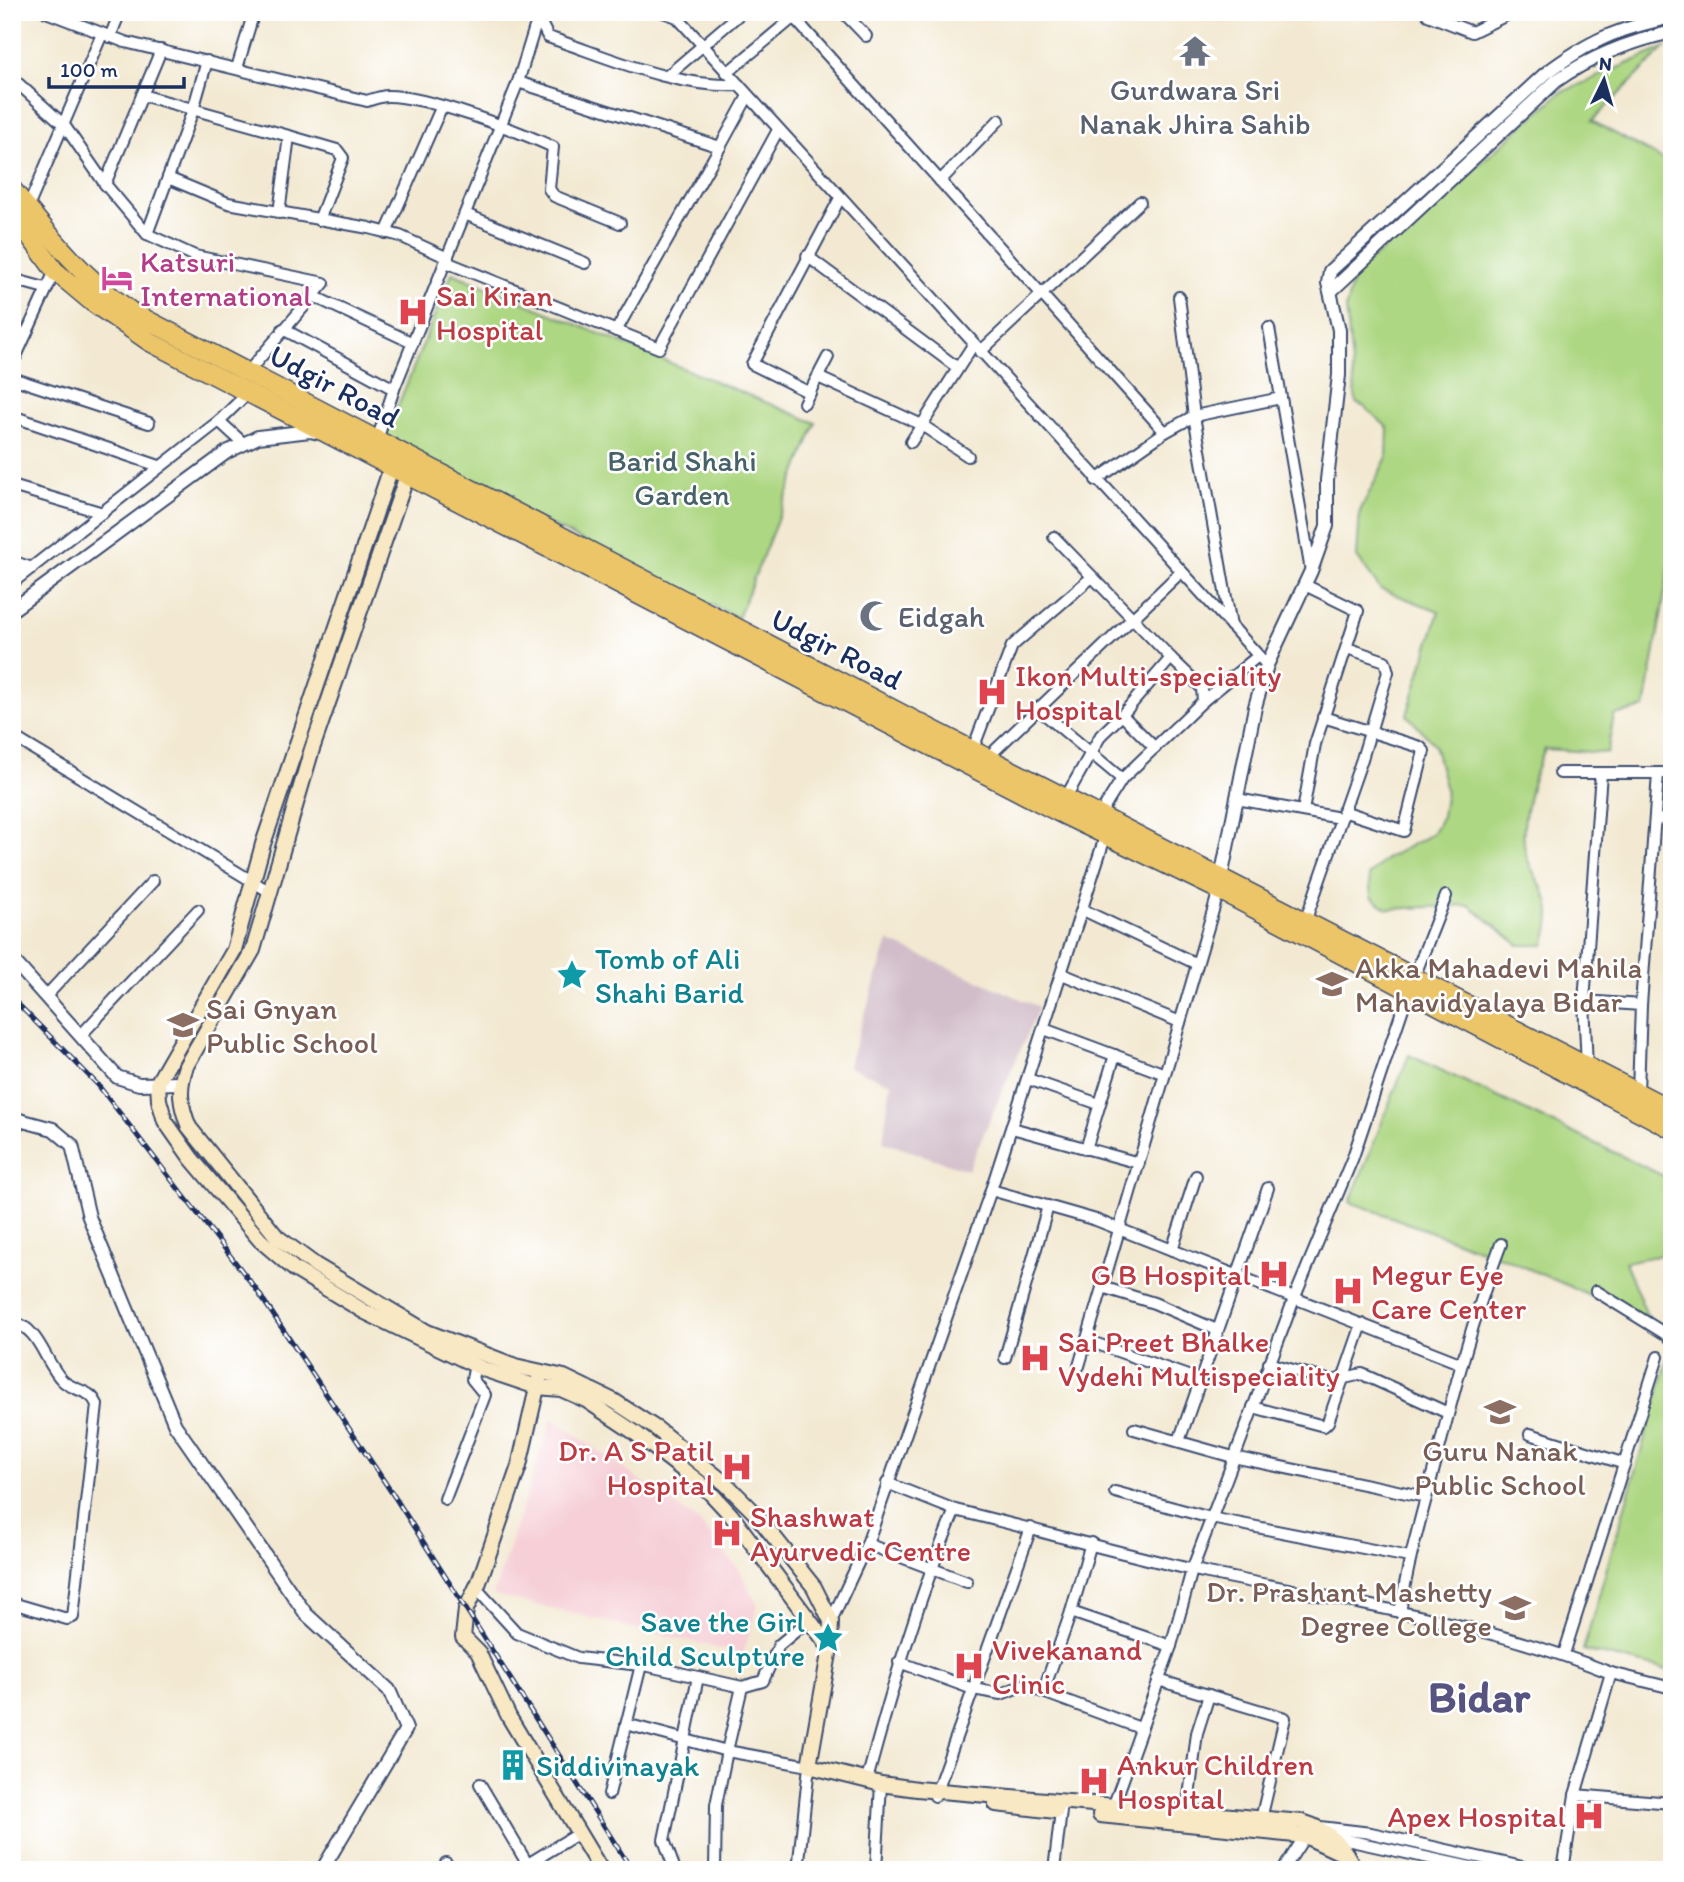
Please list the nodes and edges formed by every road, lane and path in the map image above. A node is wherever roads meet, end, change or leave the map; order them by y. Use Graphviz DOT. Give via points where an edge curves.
graph roads {
  1 [pos="46,12"];
  2 [pos="120,12"];
  3 [pos="254,12"];
  4 [pos="663,12"];
  5 [pos="741,12"];
  6 [pos="843,12"];
  7 [pos="1430,12"];
  8 [pos="1496,12"];
  9 [pos="1513,12"];
  10 [pos="534,14"];
  11 [pos="794,14"];
  12 [pos="1670,15"];
  13 [pos="1491,25"];
  14 [pos="1672,32"];
  15 [pos="106,36"];
  16 [pos="866,36"];
  17 [pos="703,47"];
  18 [pos="161,50"];
  19 [pos="206,61"];
  20 [pos="237,68"];
  21 [pos="727,73"];
  22 [pos="667,76"];
  23 [pos="12,78"];
  24 [pos="518,82"];
  25 [pos="738,85"];
  26 [pos="142,95"];
  27 [pos="748,96"];
  28 [pos="441,108"];
  29 [pos="193,110"];
  30 [pos="999,120"];
  31 [pos="64,125"];
  32 [pos="500,127"];
  33 [pos="778,130"];
  34 [pos="289,136"];
  35 [pos="720,147"];
  36 [pos="168,178"];
  37 [pos="940,181"];
  38 [pos="105,184"];
  39 [pos="12,189"];
  40 [pos="840,198"];
  41 [pos="1139,202"];
  42 [pos="279,213"];
  43 [pos="20,214"];
  44 [pos="465,214"];
  45 [pos="319,220"];
  46 [pos="620,223"];
  47 [pos="386,233"];
  48 [pos="147,234"];
  49 [pos="807,256"];
  50 [pos="447,260"];
  51 [pos="585,263"];
  52 [pos="55,271"];
  53 [pos="12,279"];
  54 [pos="45,288"];
  55 [pos="1331,291"];
  56 [pos="1040,293"];
  57 [pos="313,296"];
  58 [pos="1179,296"];
  59 [pos="1269,328"];
  60 [pos="12,329"];
  61 [pos="283,330"];
  62 [pos="615,331"];
  63 [pos="26,334"];
  64 [pos="413,343"];
  65 [pos="976,349"];
  66 [pos="828,357"];
  67 [pos="12,365"];
  68 [pos="958,368"];
  69 [pos="246,371"];
  70 [pos="12,378"];
  71 [pos="820,378"];
  72 [pos="230,383"];
  73 [pos="394,389"];
  74 [pos="249,392"];
  75 [pos="1281,398"];
  76 [pos="12,416"];
  77 [pos="1194,416"];
  78 [pos="219,421"];
  79 [pos="149,423"];
  80 [pos="922,425"];
  81 [pos="1165,432"];
  82 [pos="333,436"];
  83 [pos="377,440"];
  84 [pos="911,442"];
  85 [pos="243,443"];
  86 [pos="968,456"];
  87 [pos="159,466"];
  88 [pos="403,468"];
  89 [pos="1096,480"];
  90 [pos="12,486"];
  91 [pos="103,513"];
  92 [pos="1054,537"];
  93 [pos="12,561"];
  94 [pos="32,568"];
  95 [pos="1181,572"];
  96 [pos="1311,572"];
  97 [pos="1093,577"];
  98 [pos="12,583"];
  99 [pos="1305,585"];
  100 [pos="12,610"];
  101 [pos="1131,617"];
  102 [pos="1231,626"];
  103 [pos="1347,648"];
  104 [pos="1171,658"];
  105 [pos="1262,661"];
  106 [pos="1203,701"];
  107 [pos="1037,708"];
  108 [pos="1122,715"];
  109 [pos="1323,717"];
  110 [pos="1370,732"];
  111 [pos="12,736"];
  112 [pos="1155,748"];
  113 [pos="1091,755"];
  114 [pos="976,760"];
  115 [pos="1560,773"];
  116 [pos="1672,773"];
  117 [pos="1601,774"];
  118 [pos="1658,774"];
  119 [pos="1122,779"];
  120 [pos="1066,797"];
  121 [pos="1237,799"];
  122 [pos="1303,811"];
  123 [pos="1342,815"];
  124 [pos="1655,819"];
  125 [pos="1672,820"];
  126 [pos="1102,824"];
  127 [pos="153,881"];
  128 [pos="1220,883"];
  129 [pos="253,884"];
  130 [pos="270,892"];
  131 [pos="1446,896"];
  132 [pos="198,909"];
  133 [pos="1083,910"];
  134 [pos="1306,919"];
  135 [pos="12,959"];
  136 [pos="1197,964"];
  137 [pos="1062,974"];
  138 [pos="1412,983"];
  139 [pos="47,995"];
  140 [pos="1584,1001"];
  141 [pos="1641,1005"];
  142 [pos="1181,1022"];
  143 [pos="1044,1029"];
  144 [pos="82,1034"];
  145 [pos="1115,1055"];
  146 [pos="1165,1074"];
  147 [pos="1586,1074"];
  148 [pos="1028,1079"];
  149 [pos="158,1082"];
  150 [pos="180,1083"];
  151 [pos="1638,1092"];
  152 [pos="1099,1104"];
  153 [pos="1672,1110"];
  154 [pos="12,1118"];
  155 [pos="1012,1128"];
  156 [pos="1672,1129"];
  157 [pos="1087,1149"];
  158 [pos="1139,1163"];
  159 [pos="1196,1176"];
  160 [pos="1268,1188"];
  161 [pos="991,1190"];
  162 [pos="1048,1206"];
  163 [pos="1119,1229"];
  164 [pos="1501,1244"];
  165 [pos="1172,1250"];
  166 [pos="1236,1274"];
  167 [pos="1102,1287"];
  168 [pos="1597,1291"];
  169 [pos="1672,1295"];
  170 [pos="1294,1299"];
  171 [pos="12,1322"];
  172 [pos="1362,1324"];
  173 [pos="1216,1330"];
  174 [pos="1671,1338"];
  175 [pos="1086,1340"];
  176 [pos="1658,1357"];
  177 [pos="1005,1358"];
  178 [pos="1269,1363"];
  179 [pos="1462,1364"];
  180 [pos="475,1365"];
  181 [pos="1079,1366"];
  182 [pos="541,1372"];
  183 [pos="1342,1378"];
  184 [pos="1199,1380"];
  185 [pos="537,1387"];
  186 [pos="1253,1407"];
  187 [pos="1448,1413"];
  188 [pos="1134,1429"];
  189 [pos="1530,1434"];
  190 [pos="1179,1441"];
  191 [pos="1233,1457"];
  192 [pos="1625,1464"];
  193 [pos="887,1483"];
  194 [pos="1115,1492"];
  195 [pos="1426,1497"];
  196 [pos="445,1499"];
  197 [pos="955,1510"];
  198 [pos="1211,1518"];
  199 [pos="1031,1528"];
  200 [pos="1091,1543"];
  201 [pos="866,1544"];
  202 [pos="1409,1557"];
  203 [pos="931,1568"];
  204 [pos="1192,1570"];
  205 [pos="967,1582"];
  206 [pos="477,1588"];
  207 [pos="12,1604"];
  208 [pos="1071,1612"];
  209 [pos="1400,1613"];
  210 [pos="809,1620"];
  211 [pos="831,1621"];
  212 [pos="1171,1646"];
  213 [pos="830,1648"];
  214 [pos="1564,1654"];
  215 [pos="899,1662"];
  216 [pos="640,1665"];
  217 [pos="1611,1673"];
  218 [pos="698,1677"];
  219 [pos="1158,1680"];
  220 [pos="742,1686"];
  221 [pos="1672,1688"];
  222 [pos="973,1689"];
  223 [pos="1043,1692"];
  224 [pos="1209,1696"];
  225 [pos="626,1724"];
  226 [pos="1140,1728"];
  227 [pos="685,1738"];
  228 [pos="727,1751"];
  229 [pos="809,1766"];
  230 [pos="874,1782"];
  231 [pos="480,1784"];
  232 [pos="936,1792"];
  233 [pos="609,1794"];
  234 [pos="1576,1794"];
  235 [pos="1672,1803"];
  236 [pos="1061,1811"];
  237 [pos="1112,1812"];
  238 [pos="1188,1813"];
  239 [pos="1261,1819"];
  240 [pos="579,1833"];
  241 [pos="1319,1836"];
  242 [pos="1352,1863"];
  243 [pos="525,1868"];
  244 [pos="322,1870"];
  245 [pos="601,1870"];
  246 [pos="675,1870"];
  247 [pos="715,1870"];
  248 [pos="799,1870"];
  249 [pos="876,1870"];
  250 [pos="1054,1870"];
  251 [pos="1283,1870"];
  252 [pos="1484,1870"];
  253 [pos="1536,1870"];
  254 [pos="1563,1870"];
  1 -- 15 [label="street"];
  2 -- 15 [label="street"];
  3 -- 20 [label="street"];
  4 -- 17 [label="street" via="677,17"];
  5 -- 17 [label="street"];
  6 -- 16 [label="street"];
  7 -- 13 [label="street" via="1428,15 1472,32"];
  8 -- 13 [label="street"];
  9 -- 13 [label="street"];
  10 -- 22 [label="street" via="548,37"];
  10 -- 24 [label="street"];
  11 -- 21 [label="street"];
  11 -- 37 [label="street"];
  12 -- 55 [label="street" via="1582,46 1545,74 1342,258 1330,271"];
  14 -- 55 [label="street" via="1591,60 1556,81"];
  15 -- 18 [label="street"];
  15 -- 31 [label="street"];
  17 -- 21 [label="street"];
  17 -- 22 [label="street"];
  18 -- 19 [label="street"];
  18 -- 26 [label="street"];
  19 -- 20 [label="street"];
  19 -- 29 [label="street"];
  20 -- 28 [label="street" via="367,101 387,96"];
  21 -- 25 [label="street"];
  22 -- 25 [label="street" via="717,86"];
  23 -- 31 [label="street"];
  24 -- 32 [label="street"];
  24 -- 35 [label="street"];
  25 -- 27 [label="street"];
  26 -- 29 [label="street"];
  26 -- 38 [label="street"];
  27 -- 33 [label="street"];
  27 -- 35 [label="street"];
  28 -- 32 [label="street"];
  28 -- 47 [label="street"];
  29 -- 34 [label="street"];
  29 -- 36 [label="street"];
  30 -- 37 [label="street"];
  31 -- 38 [label="street"];
  31 -- 43 [label="street"];
  32 -- 44 [label="street"];
  32 -- 46 [label="street" via="553,147 549,189 554,197"];
  33 -- 40 [label="street"];
  33 -- 62 [label="street" via="659,348"];
  34 -- 42 [label="street"];
  34 -- 45 [label="street" via="337,150 343,158"];
  35 -- 62 [label="street"];
  36 -- 42 [label="street" via="228,204"];
  36 -- 48 [label="street"];
  37 -- 56 [label="street"];
  38 -- 48 [label="street"];
  39 -- 43 [label="highway, Udgir Road"];
  40 -- 49 [label="street"];
  40 -- 65 [label="street"];
  41 -- 56 [label="street"];
  42 -- 45 [label="street"];
  43 -- 52 [label="highway, Udgir Road"];
  43 -- 69 [label="highway, Udgir Road" via="95,286 132,312"];
  44 -- 50 [label="street"];
  44 -- 51 [label="street"];
  45 -- 47 [label="street"];
  47 -- 50 [label="street"];
  48 -- 57 [label="street" via="195,256 324,283"];
  49 -- 68 [label="street"];
  49 -- 71 [label="street" via="752,364 807,398"];
  50 -- 62 [label="street"];
  50 -- 64 [label="street"];
  52 -- 54 [label="street"];
  52 -- 72 [label="highway, Udgir Road" via="150,342"];
  53 -- 54 [label="street"];
  54 -- 63 [label="street"];
  55 -- 96 [label="street" via="1339,330 1339,375 1327,480 1327,526"];
  56 -- 65 [label="street"];
  56 -- 81 [label="street"];
  57 -- 61 [label="street"];
  57 -- 64 [label="street"];
  58 -- 77 [label="street"];
  59 -- 75 [label="street"];
  60 -- 63 [label="street"];
  61 -- 69 [label="street"];
  61 -- 73 [label="street"];
  63 -- 67 [label="street"];
  64 -- 73 [label="street"];
  65 -- 68 [label="street"];
  65 -- 89 [label="street"];
  66 -- 71 [label="street"];
  68 -- 80 [label="street"];
  69 -- 72 [label="street"];
  69 -- 83 [label="highway, Udgir Road"];
  70 -- 79 [label="street"];
  71 -- 80 [label="street"];
  72 -- 74 [label="highway, Udgir Road"];
  73 -- 83 [label="street"];
  74 -- 78 [label="street"];
  74 -- 82 [label="highway, Udgir Road"];
  75 -- 77 [label="street"];
  75 -- 96 [label="street"];
  76 -- 87 [label="street"];
  77 -- 81 [label="street"];
  77 -- 102 [label="street"];
  78 -- 85 [label="street"];
  78 -- 87 [label="street"];
  80 -- 84 [label="street"];
  80 -- 86 [label="street"];
  81 -- 89 [label="street"];
  82 -- 85 [label="street" via="310,431"];
  82 -- 88 [label="highway, Udgir Road"];
  83 -- 88 [label="highway, Udgir Road" via="397,451"];
  85 -- 100 [label="street"];
  87 -- 91 [label="street"];
  88 -- 114 [label="highway, Udgir Road"];
  88 -- 129 [label="main road" via="288,767"];
  88 -- 130 [label="main road"];
  89 -- 95 [label="street"];
  90 -- 91 [label="street"];
  91 -- 94 [label="street"];
  92 -- 97 [label="street"];
  93 -- 94 [label="street"];
  94 -- 98 [label="street"];
  95 -- 101 [label="street"];
  95 -- 102 [label="street"];
  96 -- 99 [label="street"];
  97 -- 101 [label="street"];
  97 -- 114 [label="street" via="1012,646"];
  99 -- 103 [label="street" via="1358,611"];
  99 -- 105 [label="street"];
  101 -- 104 [label="street"];
  101 -- 107 [label="street"];
  102 -- 105 [label="street"];
  103 -- 109 [label="street"];
  103 -- 110 [label="street" via="1385,662 1387,667"];
  104 -- 106 [label="street" via="1202,688"];
  104 -- 108 [label="street"];
  105 -- 106 [label="street"];
  105 -- 121 [label="street"];
  106 -- 112 [label="street"];
  107 -- 113 [label="street"];
  107 -- 114 [label="street"];
  108 -- 112 [label="street"];
  108 -- 113 [label="street" via="1101,735"];
  109 -- 110 [label="street"];
  109 -- 122 [label="street"];
  110 -- 123 [label="street"];
  110 -- 123 [label="street" via="1424,751 1404,831"];
  111 -- 129 [label="street"];
  112 -- 119 [label="street"];
  113 -- 119 [label="street"];
  113 -- 120 [label="street"];
  114 -- 120 [label="highway, Udgir Road"];
  114 -- 126 [label="highway, Udgir Road"];
  115 -- 117 [label="street"];
  116 -- 118 [label="street"];
  117 -- 118 [label="street"];
  117 -- 140 [label="street"];
  118 -- 124 [label="street"];
  119 -- 126 [label="street"];
  120 -- 126 [label="highway, Udgir Road"];
  121 -- 122 [label="street"];
  121 -- 128 [label="street"];
  122 -- 123 [label="street"];
  123 -- 134 [label="street"];
  124 -- 125 [label="street"];
  124 -- 141 [label="street"];
  126 -- 128 [label="highway, Udgir Road"];
  126 -- 133 [label="street"];
  127 -- 139 [label="street"];
  128 -- 134 [label="highway, Udgir Road"];
  128 -- 136 [label="street"];
  128 -- 138 [label="highway, Udgir Road"];
  129 -- 130 [label="street"];
  129 -- 149 [label="main road" via="234,950"];
  130 -- 150 [label="main road" via="253,950"];
  131 -- 138 [label="street"];
  132 -- 144 [label="street"];
  133 -- 136 [label="street"];
  133 -- 137 [label="street"];
  134 -- 138 [label="highway, Udgir Road"];
  135 -- 139 [label="street"];
  136 -- 142 [label="street"];
  137 -- 142 [label="street"];
  137 -- 143 [label="street"];
  138 -- 147 [label="highway, Udgir Road"];
  138 -- 170 [label="street" via="1353,1157"];
  139 -- 144 [label="street"];
  140 -- 141 [label="street"];
  140 -- 147 [label="street"];
  141 -- 151 [label="street"];
  142 -- 146 [label="street"];
  143 -- 145 [label="street"];
  143 -- 148 [label="street"];
  144 -- 149 [label="street" via="117,1077 139,1084"];
  145 -- 146 [label="street"];
  145 -- 152 [label="street"];
  146 -- 158 [label="street"];
  147 -- 151 [label="highway, Udgir Road"];
  147 -- 156 [label="highway, Udgir Road"];
  148 -- 152 [label="street"];
  148 -- 155 [label="street"];
  149 -- 150 [label="street"];
  149 -- 180 [label="main road" via="165,1121 260,1240 294,1269 365,1312"];
  150 -- 182 [label="main road" via="181,1107 189,1127 277,1237 427,1332"];
  151 -- 153 [label="highway, Udgir Road"];
  152 -- 157 [label="street"];
  154 -- 244 [label="street" via="53,1129 72,1145 89,1217 175,1425 306,1614 389,1690 406,1729"];
  155 -- 157 [label="street"];
  155 -- 161 [label="street"];
  157 -- 158 [label="street"];
  158 -- 163 [label="street"];
  159 -- 165 [label="street"];
  160 -- 166 [label="street"];
  161 -- 162 [label="street"];
  161 -- 193 [label="street"];
  162 -- 163 [label="street"];
  162 -- 177 [label="street"];
  163 -- 165 [label="street"];
  163 -- 167 [label="street"];
  164 -- 179 [label="street"];
  165 -- 166 [label="street"];
  166 -- 170 [label="street"];
  166 -- 173 [label="street"];
  167 -- 173 [label="street"];
  167 -- 175 [label="street"];
  168 -- 174 [label="street"];
  169 -- 174 [label="street"];
  170 -- 172 [label="street"];
  170 -- 178 [label="street"];
  171 -- 207 [label="street" via="29,1329 63,1381 91,1394 97,1405 73,1617"];
  172 -- 179 [label="street"];
  172 -- 183 [label="street"];
  173 -- 184 [label="street"];
  175 -- 181 [label="street"];
  175 -- 184 [label="street"];
  176 -- 192 [label="street"];
  178 -- 183 [label="street" via="1331,1381"];
  178 -- 186 [label="street"];
  179 -- 187 [label="street"];
  180 -- 185 [label="main road"];
  180 -- 196 [label="street" via="472,1379 485,1395"];
  182 -- 185 [label="main road"];
  182 -- 211 [label="main road" via="564,1377 614,1401 726,1484 814,1587"];
  183 -- 186 [label="street" via="1324,1426"];
  183 -- 187 [label="street" via="1362,1374"];
  184 -- 190 [label="street"];
  185 -- 206 [label="main road" via="519,1466"];
  185 -- 210 [label="main road" via="586,1400 704,1486"];
  186 -- 191 [label="street"];
  187 -- 195 [label="street"];
  188 -- 190 [label="street"];
  189 -- 192 [label="street"];
  190 -- 191 [label="street"];
  191 -- 195 [label="street"];
  191 -- 198 [label="street"];
  192 -- 214 [label="street"];
  193 -- 197 [label="street"];
  193 -- 201 [label="street"];
  194 -- 198 [label="street"];
  195 -- 202 [label="street"];
  197 -- 199 [label="street"];
  197 -- 203 [label="street"];
  198 -- 202 [label="street"];
  198 -- 204 [label="street"];
  199 -- 200 [label="street"];
  199 -- 222 [label="street"];
  200 -- 204 [label="street"];
  200 -- 208 [label="street"];
  201 -- 203 [label="street"];
  201 -- 211 [label="street"];
  202 -- 209 [label="street"];
  203 -- 205 [label="street"];
  203 -- 215 [label="street"];
  204 -- 209 [label="street"];
  204 -- 212 [label="street"];
  206 -- 216 [label="street" via="517,1633 578,1658"];
  206 -- 240 [label="main road" via="466,1609 463,1637 478,1652 509,1717"];
  208 -- 212 [label="street"];
  208 -- 223 [label="street"];
  209 -- 214 [label="street"];
  210 -- 213 [label="main road"];
  210 -- 220 [label="street" via="779,1645 763,1681"];
  211 -- 213 [label="main road"];
  212 -- 219 [label="street"];
  213 -- 229 [label="main road"];
  214 -- 217 [label="street"];
  215 -- 222 [label="street"];
  215 -- 230 [label="street"];
  216 -- 218 [label="street"];
  216 -- 225 [label="street"];
  217 -- 221 [label="street"];
  217 -- 234 [label="street"];
  218 -- 220 [label="street"];
  218 -- 227 [label="street"];
  219 -- 224 [label="street"];
  219 -- 226 [label="street"];
  220 -- 228 [label="street"];
  222 -- 223 [label="street" via="1001,1694 1024,1685"];
  222 -- 232 [label="street"];
  223 -- 226 [label="street"];
  224 -- 238 [label="street" via="1197,1733"];
  224 -- 239 [label="street" via="1285,1718"];
  225 -- 227 [label="street"];
  225 -- 233 [label="street"];
  226 -- 237 [label="street"];
  227 -- 228 [label="street"];
  227 -- 246 [label="street" via="664,1840"];
  228 -- 229 [label="street"];
  228 -- 247 [label="street" via="716,1805"];
  229 -- 230 [label="main road"];
  229 -- 248 [label="street"];
  230 -- 232 [label="main road"];
  230 -- 249 [label="street"];
  231 -- 243 [label="street"];
  232 -- 236 [label="main road"];
  232 -- 237 [label="main road"];
  234 -- 235 [label="street"];
  234 -- 254 [label="street"];
  236 -- 237 [label="main road"];
  236 -- 250 [label="street"];
  237 -- 238 [label="main road"];
  237 -- 241 [label="main road"];
  238 -- 239 [label="main road"];
  239 -- 241 [label="main road" via="1302,1822"];
  240 -- 243 [label="street"];
  240 -- 245 [label="main road"];
  241 -- 242 [label="main road"];
  241 -- 251 [label="street"];
  241 -- 252 [label="street"];
  241 -- 253 [label="street" via="1371,1833"];
}
